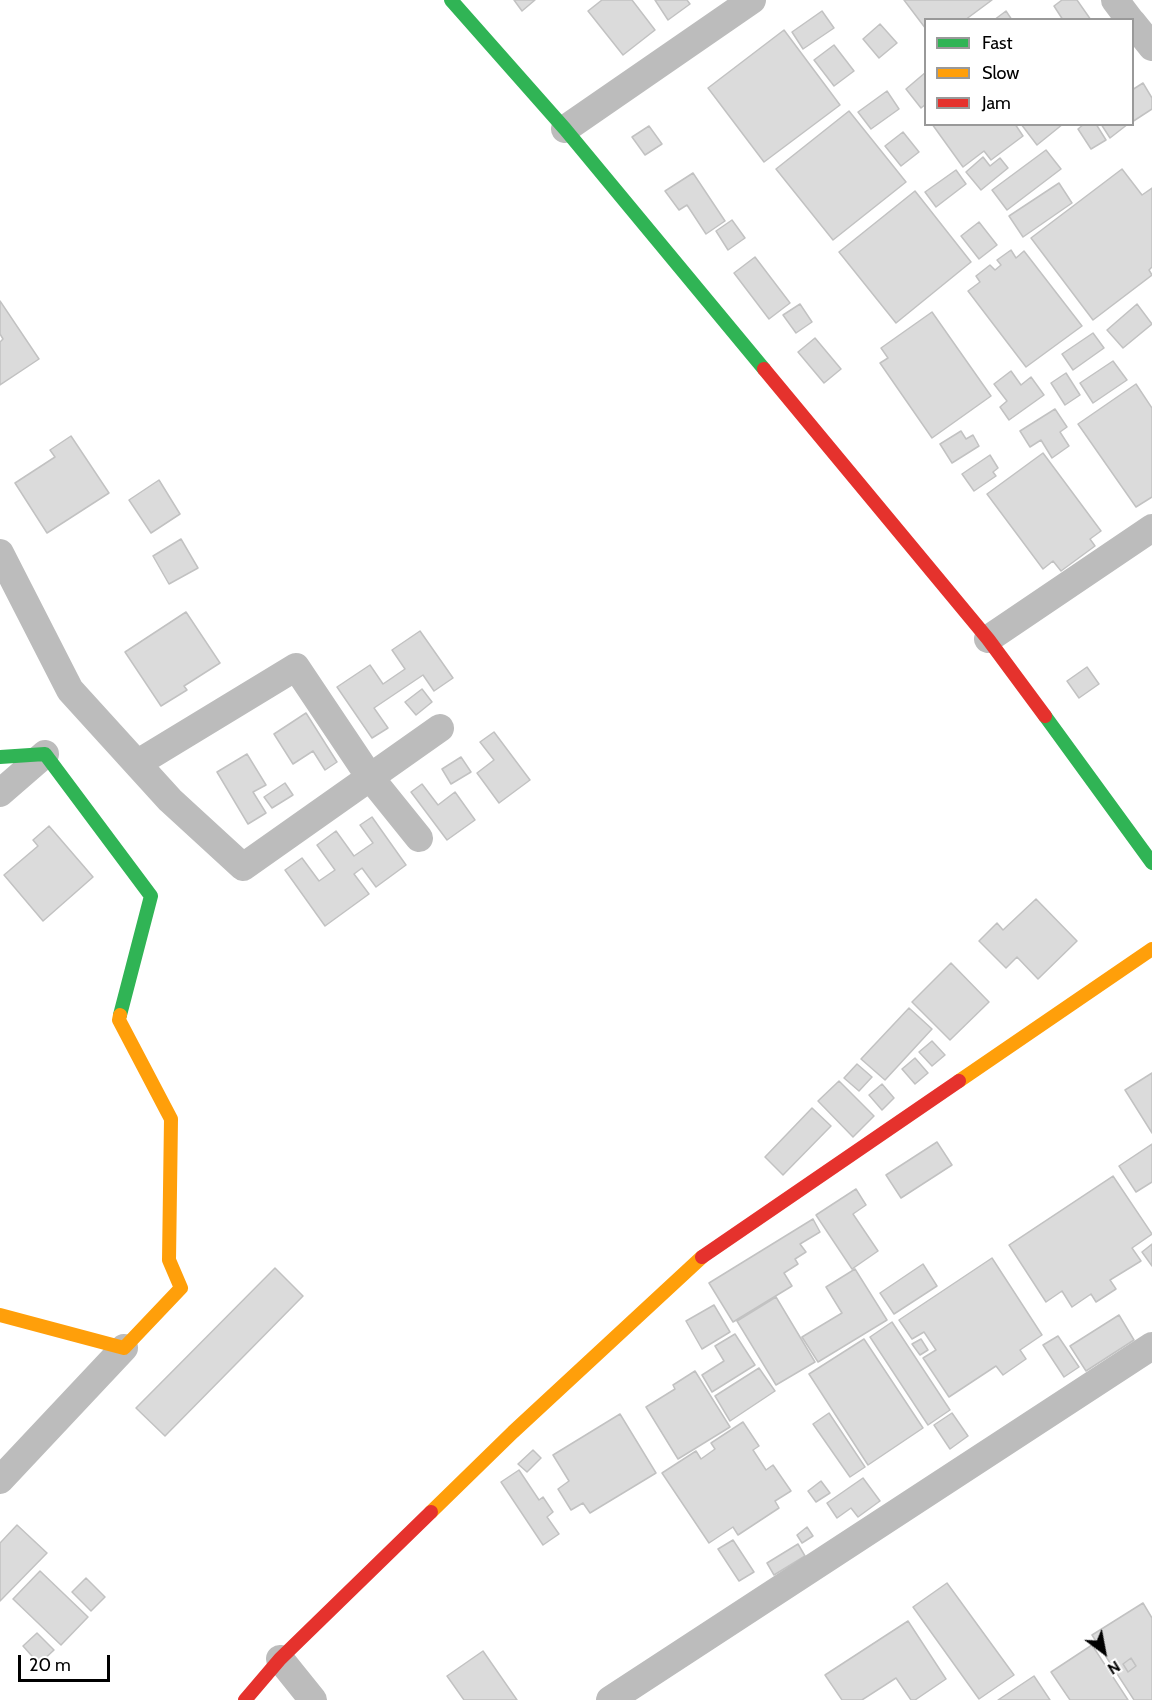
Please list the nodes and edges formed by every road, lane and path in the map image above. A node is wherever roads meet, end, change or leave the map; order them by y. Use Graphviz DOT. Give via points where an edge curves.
graph roads {
  1 [pos="452,0"];
  2 [pos="752,0"];
  3 [pos="1114,0"];
  4 [pos="1129,18"];
  5 [pos="1134,25"];
  6 [pos="1152,47"];
  7 [pos="565,129"];
  8 [pos="1152,528"];
  9 [pos="0,553"];
  10 [pos="988,639"];
  11 [pos="440,728"];
  12 [pos="45,754"];
  13 [pos="0,757"];
  14 [pos="138,763"];
  15 [pos="369,776"];
  16 [pos="0,793"];
  17 [pos="419,838"];
  18 [pos="1152,864"];
  19 [pos="1152,949"];
  20 [pos="0,1315"];
  21 [pos="1152,1346"];
  22 [pos="124,1348"];
  23 [pos="0,1480"];
  24 [pos="280,1659"];
  25 [pos="245,1700"];
  26 [pos="313,1700"];
  27 [pos="610,1700"];
  1 -- 7 [label="street"];
  2 -- 7 [label="street"];
  3 -- 4 [label="street"];
  5 -- 6 [label="street"];
  7 -- 10 [label="street"];
  8 -- 10 [label="street"];
  9 -- 14 [label="street" via="70,690"];
  10 -- 18 [label="street"];
  11 -- 15 [label="street"];
  12 -- 13 [label="street"];
  12 -- 16 [label="street"];
  12 -- 22 [label="street" via="151,896 119,1020 171,1119 169,1260 181,1288"];
  14 -- 15 [label="street" via="170,800 243,867"];
  14 -- 15 [label="street" via="296,667"];
  15 -- 17 [label="street"];
  19 -- 24 [label="street" via="706,1254 513,1432"];
  20 -- 22 [label="street"];
  21 -- 27 [label="street"];
  22 -- 23 [label="street"];
  24 -- 25 [label="street"];
  24 -- 26 [label="street"];
}
